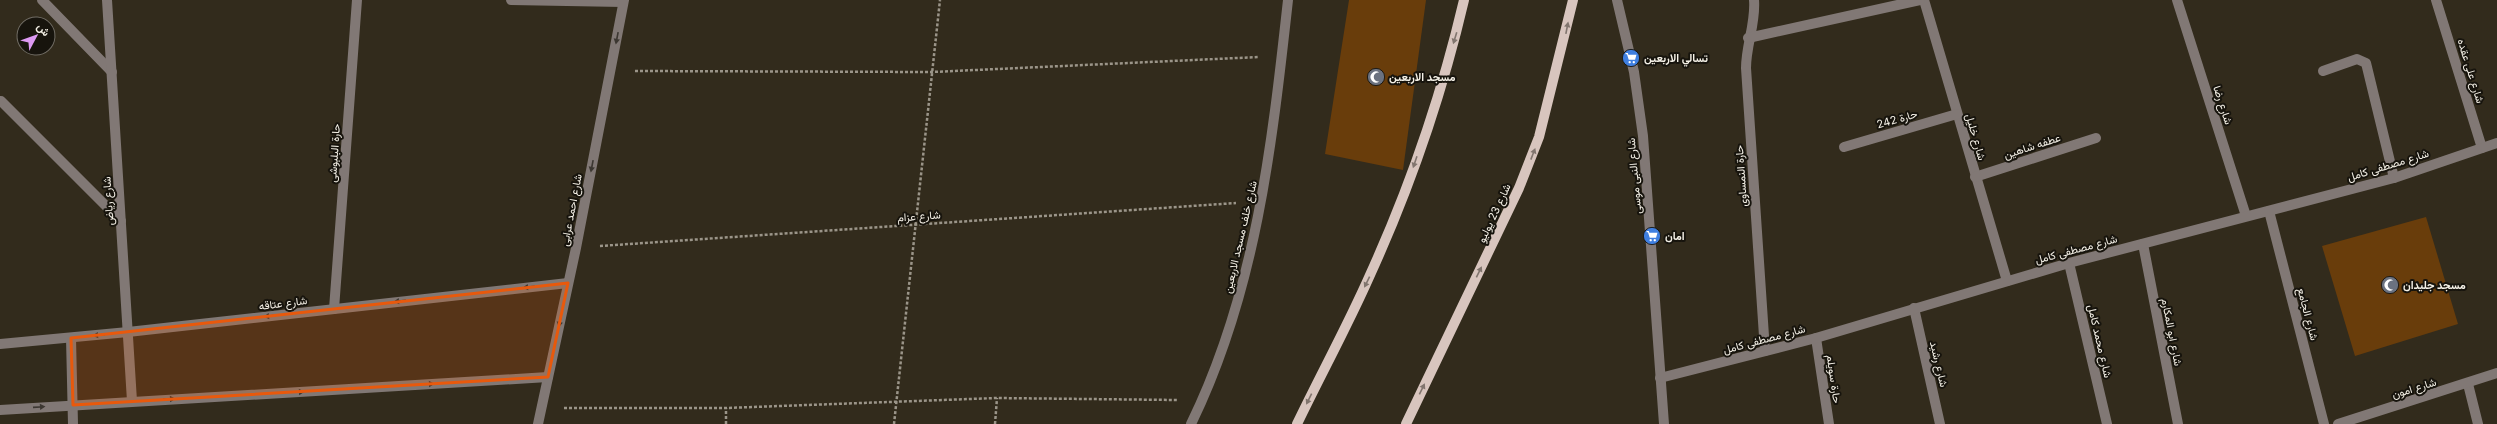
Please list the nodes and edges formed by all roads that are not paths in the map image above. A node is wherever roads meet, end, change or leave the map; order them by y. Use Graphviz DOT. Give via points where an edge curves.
graph roads {
  1 [pos="42,0"];
  2 [pos="107,0"];
  3 [pos="357,0"];
  4 [pos="511,0"];
  5 [pos="1288,0"];
  6 [pos="1464,0"];
  7 [pos="1573,0"];
  8 [pos="1617,0"];
  9 [pos="1754,0"];
  10 [pos="1920,0"];
  11 [pos="1924,0"];
  12 [pos="2177,0"];
  13 [pos="2436,0"];
  14 [pos="624,1"];
  15 [pos="1748,38"];
  16 [pos="2324,71"];
  17 [pos="112,72"];
  18 [pos="1,101"];
  19 [pos="1957,114"];
  20 [pos="2096,138"];
  21 [pos="2497,143"];
  22 [pos="1844,147"];
  23 [pos="2482,148"];
  24 [pos="1976,177"];
  25 [pos="2394,178"];
  26 [pos="2268,211"];
  27 [pos="2246,216"];
  28 [pos="121,220"];
  29 [pos="2143,244"];
  30 [pos="2069,263"];
  31 [pos="2006,281"];
  32 [pos="568,283"];
  33 [pos="1914,308"];
  34 [pos="334,309"];
  35 [pos="128,332"];
  36 [pos="71,338"];
  37 [pos="1816,338"];
  38 [pos="0,344"];
  39 [pos="1765,351"];
  40 [pos="2497,373"];
  41 [pos="548,377"];
  42 [pos="1660,378"];
  43 [pos="2468,384"];
  44 [pos="132,402"];
  45 [pos="73,405"];
  46 [pos="0,410"];
  47 [pos="73,424"];
  48 [pos="538,424"];
  49 [pos="1191,424"];
  50 [pos="1297,424"];
  51 [pos="1406,424"];
  52 [pos="1664,424"];
  53 [pos="1829,424"];
  54 [pos="1940,424"];
  55 [pos="2107,424"];
  56 [pos="2178,424"];
  57 [pos="2324,424"];
  58 [pos="2338,424"];
  59 [pos="2478,424"];
  1 -- 17 [label="street"];
  2 -- 17 [label="street, شارع رياض"];
  3 -- 34 [label="street, حارة البلبوشى"];
  4 -- 14 [label="street"];
  5 -- 49 [label="street, شارع خلف مسجد الاربعين" via="1262,201 1247,269 1232,321 1203,400"];
  6 -- 50 [label="main road, one-way" via="1432,114 1404,195 1370,275"];
  51 -- 7 [label="main road, شارع 23 يوليو, one-way" via="1525,174 1539,137"];
  8 -- 42 [label="street, شارع النبى موسى" via="1634,72 1643,136"];
  9 -- 15 [label="street, حارة النمساوى" via="1753,24"];
  10 -- 15 [label="street"];
  11 -- 19 [label="street, شارع خليل"];
  12 -- 27 [label="street, شارع رضا"];
  13 -- 23 [label="street, شارع على عقده"];
  14 -- 32 [label="street, شارع احمد عرابى, one-way"];
  15 -- 39 [label="street, حارة النمساوى" via="1746,68"];
  16 -- 25 [label="street" via="2357,59 2366,63"];
  17 -- 28 [label="street, شارع رياض"];
  18 -- 28 [label="street"];
  19 -- 22 [label="street, حارة 242"];
  19 -- 24 [label="street, شارع خليل"];
  20 -- 24 [label="street, عطفه شاهين"];
  21 -- 23 [label="street, شارع مصطفى كامل"];
  23 -- 25 [label="street, شارع مصطفى كامل"];
  24 -- 31 [label="street, شارع خليل"];
  25 -- 26 [label="street, شارع مصطفى كامل"];
  26 -- 27 [label="street, شارع مصطفى كامل"];
  26 -- 57 [label="street, شارع الجامع"];
  27 -- 29 [label="street, شارع مصطفى كامل"];
  28 -- 35 [label="street, شارع رياض"];
  29 -- 30 [label="street, شارع مصطفى كامل"];
  29 -- 56 [label="street, شارع ابو المكارم"];
  30 -- 31 [label="street, شارع مصطفى كامل"];
  30 -- 55 [label="street, شارع محمد كامل"];
  31 -- 33 [label="street, شارع مصطفى كامل"];
  32 -- 34 [label="street, شارع عتاقه, one-way"];
  32 -- 41 [label="street, شارع احمد عرابى, one-way"];
  33 -- 37 [label="street, شارع مصطفى كامل"];
  33 -- 54 [label="street, شارع رشيد"];
  34 -- 35 [label="street, شارع عتاقه, one-way"];
  35 -- 36 [label="street, شارع عتاقه, one-way"];
  35 -- 44 [label="street, شارع رياض"];
  36 -- 38 [label="street, شارع عتاقه"];
  36 -- 45 [label="street"];
  37 -- 39 [label="street, شارع مصطفى كامل"];
  37 -- 53 [label="street, حارة سويلم"];
  39 -- 42 [label="street, شارع مصطفى كامل"];
  40 -- 43 [label="street, شارع امون"];
  44 -- 41 [label="street, one-way"];
  41 -- 48 [label="street, شارع احمد عرابى"];
  42 -- 52 [label="street, شارع النبى موسى"];
  43 -- 58 [label="street, شارع امون"];
  43 -- 59 [label="street"];
  44 -- 45 [label="street"];
  46 -- 45 [label="street, one-way"];
  45 -- 47 [label="street"];
}
